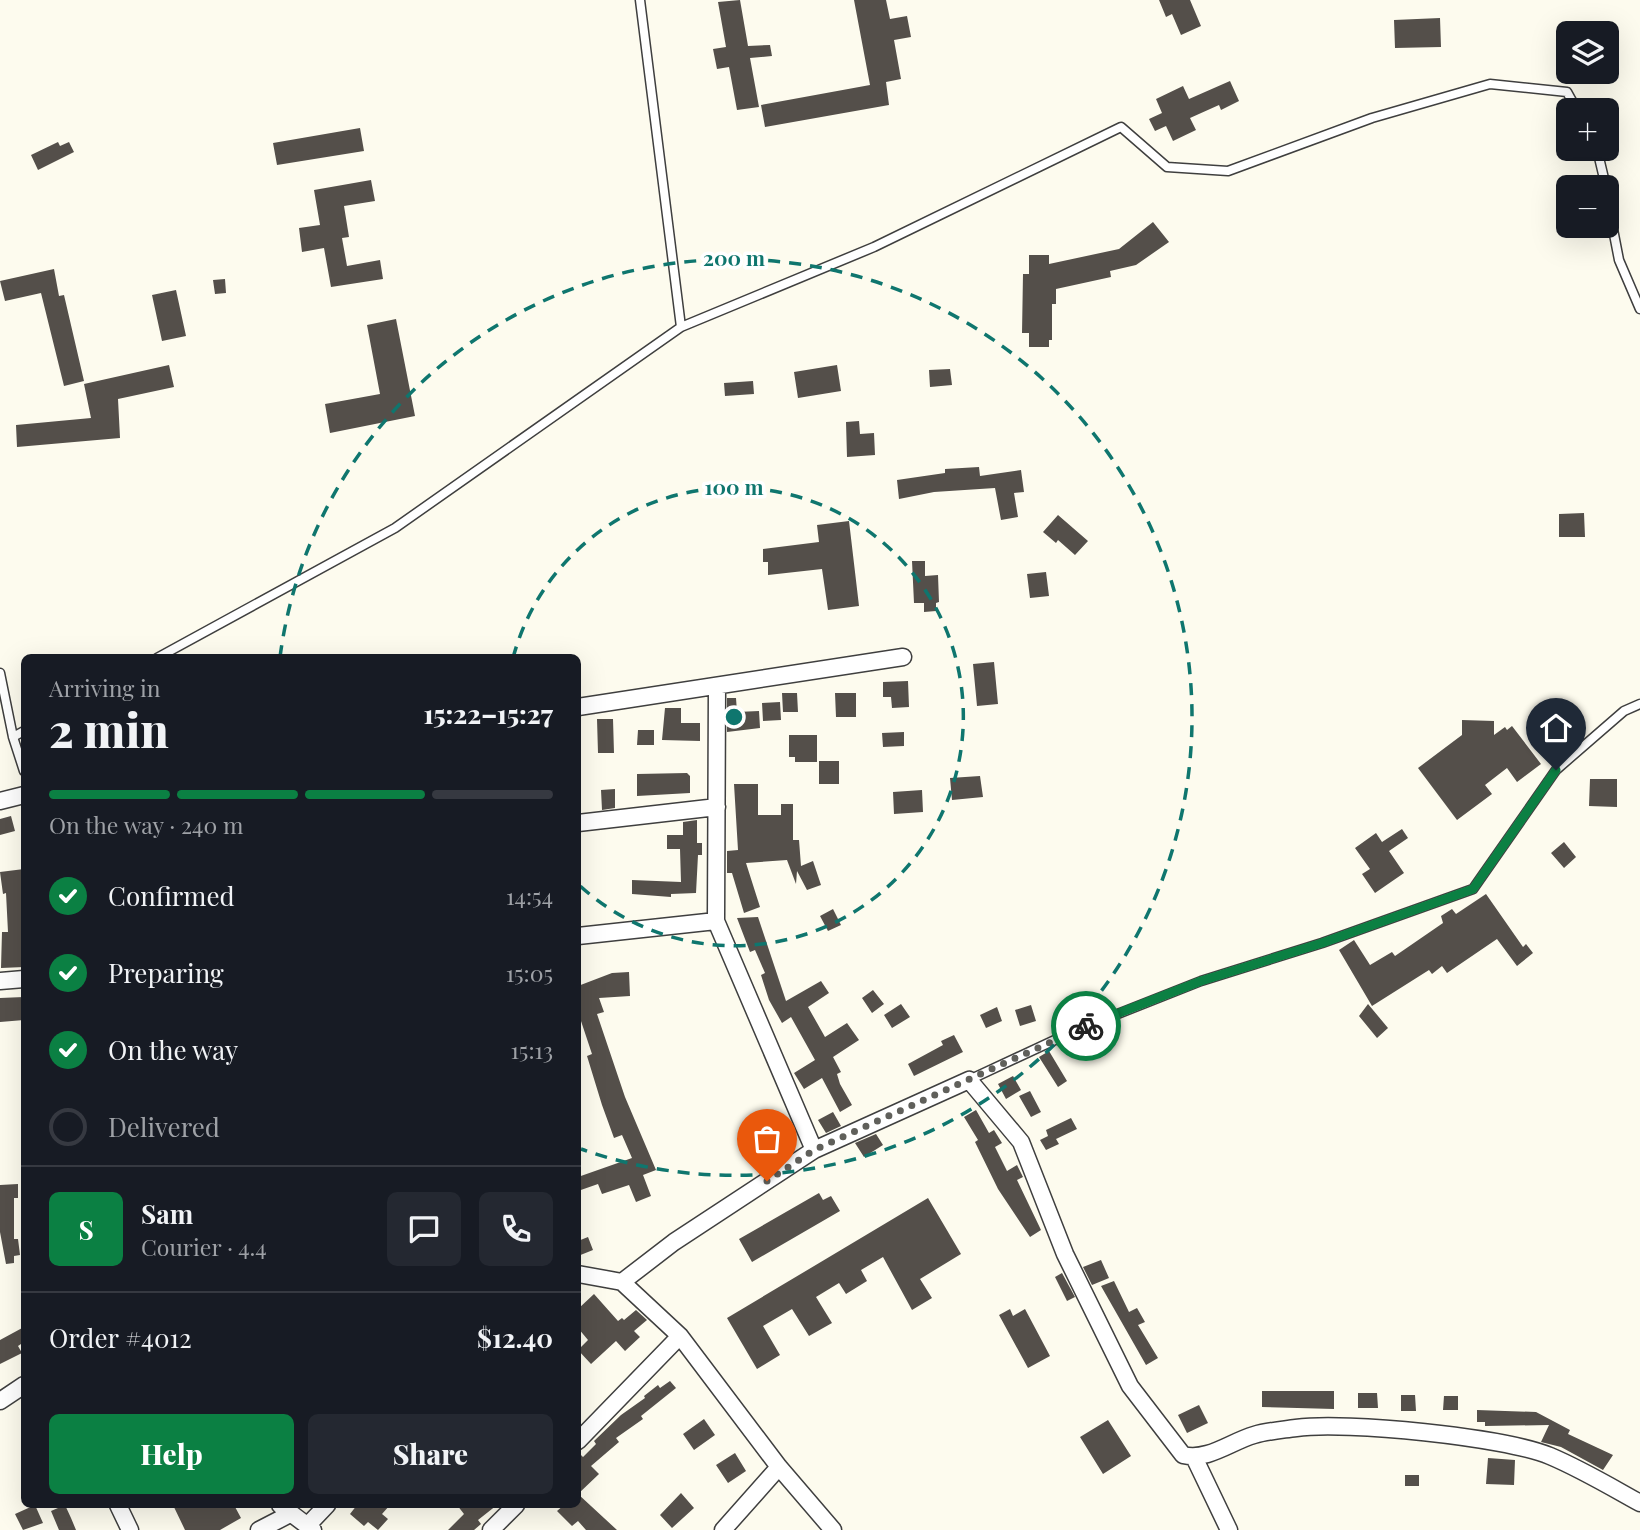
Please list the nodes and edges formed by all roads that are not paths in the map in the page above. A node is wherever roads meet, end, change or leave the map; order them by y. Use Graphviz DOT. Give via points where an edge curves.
graph roads {
  1 [pos="640,0"];
  2 [pos="1570,98"];
  3 [pos="1615,238"];
  4 [pos="1640,309"];
  5 [pos="681,327"];
  6 [pos="164,654"];
  7 [pos="902,657"];
  8 [pos="0,673"];
  9 [pos="717,686"];
  10 [pos="1640,704"];
  11 [pos="581,708"];
  12 [pos="21,733"];
  13 [pos="13,737"];
  14 [pos="21,762"];
  15 [pos="21,796"];
  16 [pos="0,801"];
  17 [pos="717,807"];
  18 [pos="581,823"];
  19 [pos="716,921"];
  20 [pos="581,936"];
  21 [pos="21,979"];
  22 [pos="0,981"];
  23 [pos="969,1080"];
  24 [pos="814,1150"];
  25 [pos="581,1275"];
  26 [pos="622,1282"];
  27 [pos="680,1336"];
  28 [pos="21,1387"];
  29 [pos="0,1401"];
  30 [pos="581,1438"];
  31 [pos="1194,1457"];
  32 [pos="779,1467"];
  33 [pos="1640,1503"];
  34 [pos="119,1508"];
  35 [pos="325,1508"];
  36 [pos="513,1508"];
  37 [pos="285,1510"];
  38 [pos="310,1528"];
  39 [pos="130,1530"];
  40 [pos="259,1530"];
  41 [pos="491,1530"];
  42 [pos="723,1530"];
  43 [pos="833,1530"];
  44 [pos="1229,1530"];
  1 -- 5 [label="lane"];
  2 -- 5 [label="lane" via="1567,92 1490,84 1371,118 1228,171 1167,167 1121,127 874,247"];
  3 -- 4 [label="lane"];
  5 -- 6 [label="lane" via="395,528"];
  7 -- 9 [label="street"];
  8 -- 13 [label="lane"];
  9 -- 11 [label="street"];
  9 -- 17 [label="street"];
  10 -- 23 [label="lane" via="1624,712 1556,770 1473,889 1201,981 1072,1031"];
  12 -- 13 [label="lane"];
  13 -- 14 [label="lane"];
  15 -- 16 [label="street"];
  17 -- 18 [label="street"];
  17 -- 19 [label="street"];
  19 -- 20 [label="street"];
  19 -- 24 [label="street"];
  21 -- 22 [label="street"];
  23 -- 24 [label="street"];
  23 -- 31 [label="street" via="1021,1142 1065,1254 1130,1386 1183,1455"];
  24 -- 26 [label="street" via="674,1242"];
  25 -- 26 [label="street"];
  26 -- 27 [label="street"];
  27 -- 30 [label="street"];
  27 -- 32 [label="street"];
  28 -- 29 [label="street"];
  31 -- 33 [label="street" via="1255,1435 1301,1428 1372,1429 1490,1442 1548,1455"];
  31 -- 44 [label="street"];
  32 -- 42 [label="street"];
  32 -- 43 [label="street"];
  34 -- 39 [label="street"];
  35 -- 38 [label="street"];
  36 -- 41 [label="street"];
  37 -- 38 [label="street"];
  37 -- 40 [label="street"];
}
